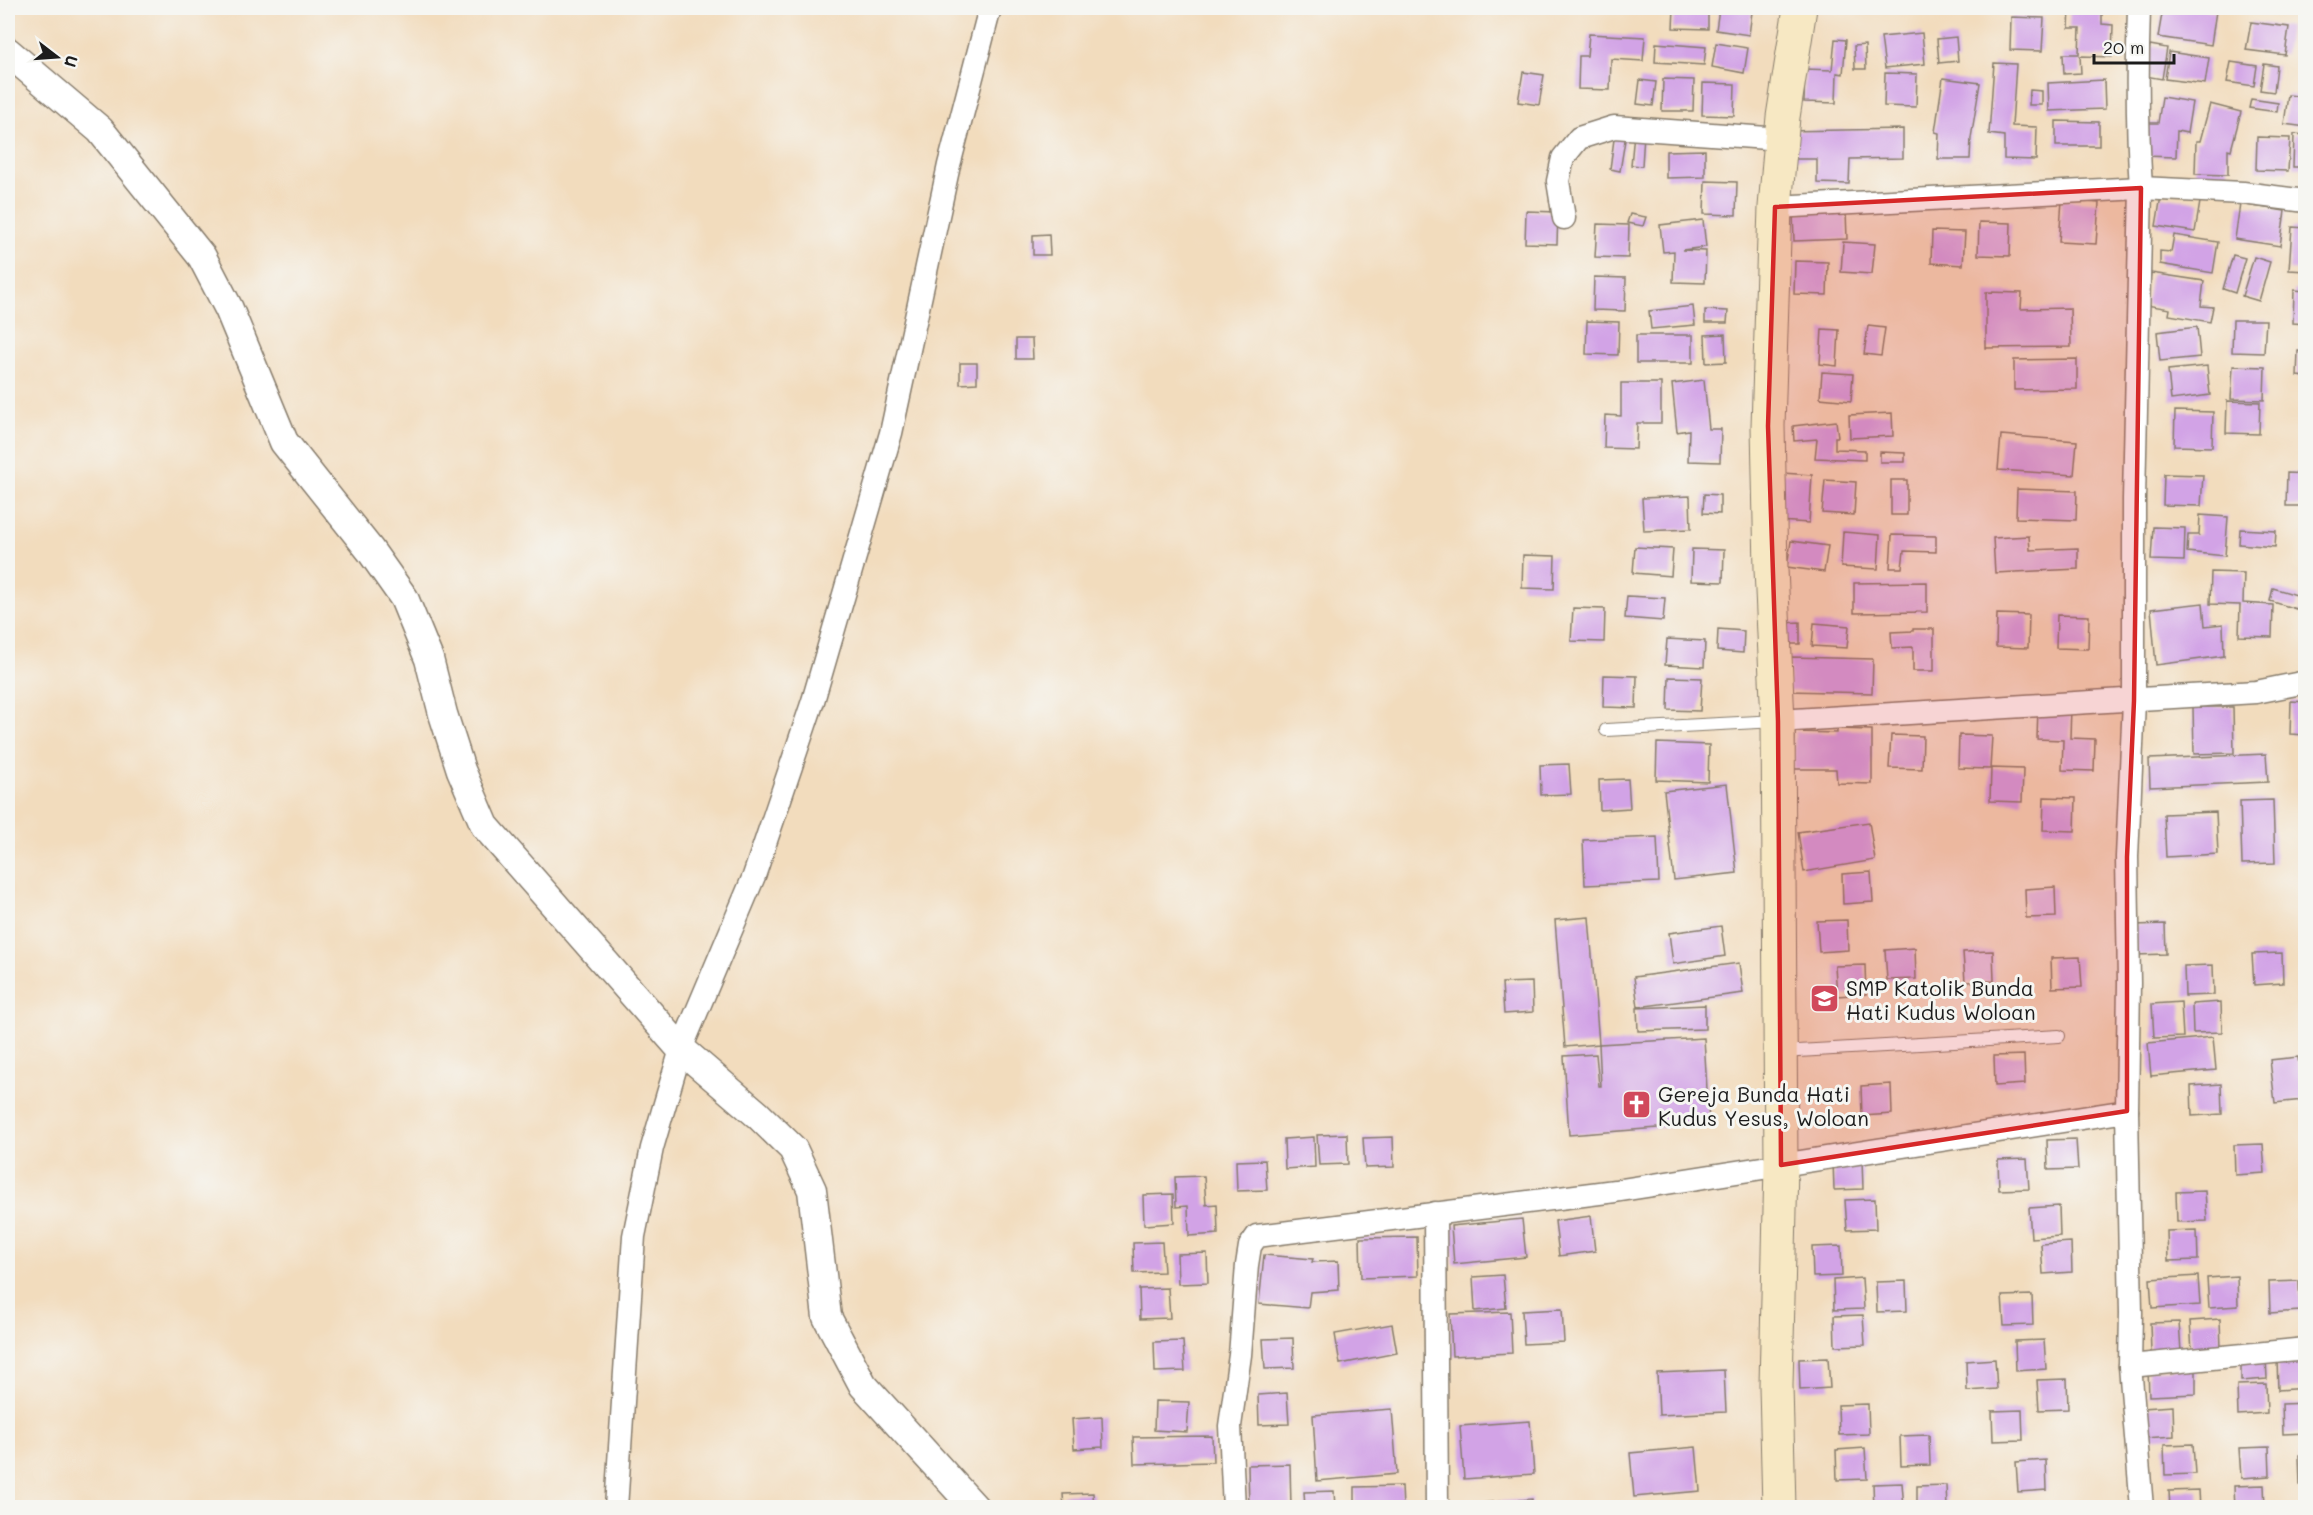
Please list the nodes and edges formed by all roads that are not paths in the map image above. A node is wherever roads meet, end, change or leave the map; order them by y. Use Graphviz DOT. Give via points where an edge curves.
graph roads {
  1 [pos="990,8"];
  2 [pos="1800,8"];
  3 [pos="2139,8"];
  4 [pos="8,52"];
  5 [pos="1781,139"];
  6 [pos="2141,188"];
  7 [pos="2306,201"];
  8 [pos="1775,207"];
  9 [pos="1563,218"];
  10 [pos="2306,682"];
  11 [pos="2134,700"];
  12 [pos="1778,721"];
  13 [pos="1606,730"];
  14 [pos="2059,1036"];
  15 [pos="681,1049"];
  16 [pos="1780,1052"];
  17 [pos="2127,1111"];
  18 [pos="1781,1165"];
  19 [pos="1435,1213"];
  20 [pos="2306,1349"];
  21 [pos="2130,1366"];
  22 [pos="616,1508"];
  23 [pos="975,1508"];
  24 [pos="1234,1508"];
  25 [pos="1437,1508"];
  26 [pos="1779,1508"];
  27 [pos="2142,1508"];
  1 -- 15 [label="street" via="949,165 891,433 816,689 754,876"];
  2 -- 5 [label="main road"];
  3 -- 6 [label="street"];
  4 -- 15 [label="street" via="100,130 202,257 225,301 284,442 404,598 429,659 461,770 486,826"];
  5 -- 8 [label="main road"];
  5 -- 9 [label="street" via="1614,127 1579,138 1563,158 1558,182"];
  6 -- 7 [label="street" via="2243,193"];
  6 -- 8 [label="street"];
  6 -- 11 [label="street"];
  8 -- 12 [label="main road" via="1768,426"];
  10 -- 11 [label="street" via="2256,692"];
  11 -- 12 [label="street"];
  11 -- 17 [label="street" via="2127,857"];
  12 -- 13 [label="lane"];
  12 -- 16 [label="main road"];
  14 -- 16 [label="lane"];
  15 -- 22 [label="street" via="651,1148 634,1236"];
  15 -- 23 [label="street" via="793,1149 812,1190 827,1317 863,1385"];
  16 -- 18 [label="main road"];
  17 -- 18 [label="street"];
  17 -- 21 [label="street"];
  18 -- 19 [label="street" via="1583,1196"];
  18 -- 26 [label="main road" via="1776,1386"];
  19 -- 24 [label="street" via="1257,1236 1250,1246 1230,1426"];
  19 -- 25 [label="street"];
  20 -- 21 [label="street"];
  21 -- 27 [label="street"];
}
